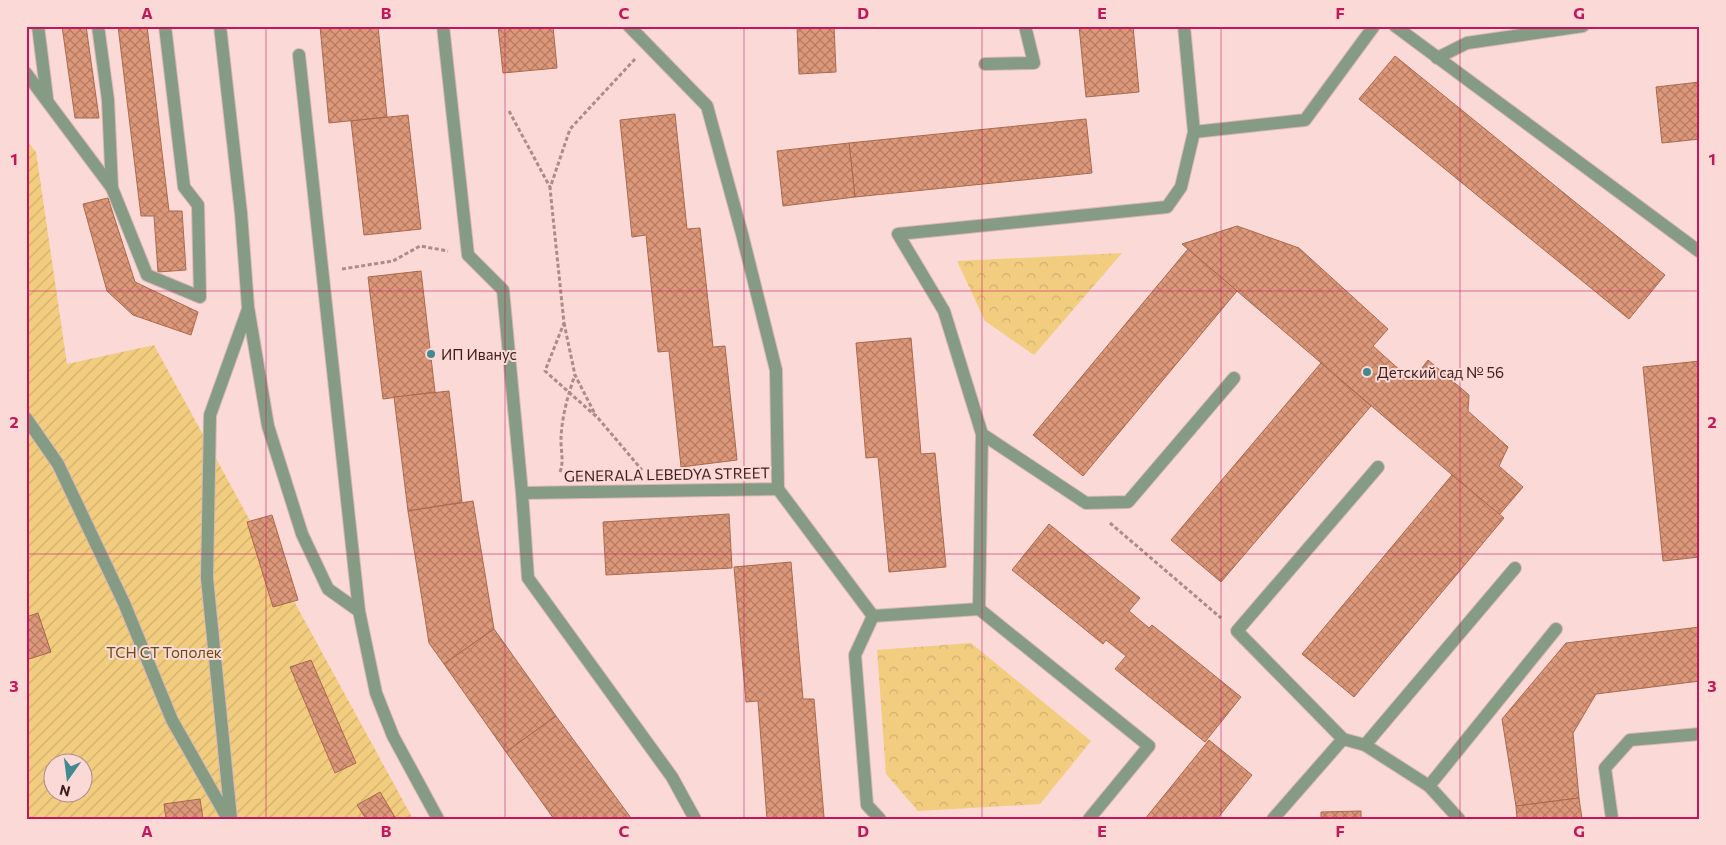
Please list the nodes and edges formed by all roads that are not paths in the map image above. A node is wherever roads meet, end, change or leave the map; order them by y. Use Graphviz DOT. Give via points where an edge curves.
graph roads {
  1 [pos="38,26"];
  2 [pos="98,26"];
  3 [pos="165,26"];
  4 [pos="220,26"];
  5 [pos="443,26"];
  6 [pos="629,26"];
  7 [pos="1025,26"];
  8 [pos="1184,26"];
  9 [pos="1374,26"];
  10 [pos="1395,26"];
  11 [pos="1583,26"];
  12 [pos="299,55"];
  13 [pos="1437,58"];
  14 [pos="986,64"];
  15 [pos="26,73"];
  16 [pos="47,99"];
  17 [pos="1194,132"];
  18 [pos="112,188"];
  19 [pos="1698,248"];
  20 [pos="248,307"];
  21 [pos="1234,378"];
  22 [pos="26,418"];
  23 [pos="982,434"];
  24 [pos="1378,467"];
  25 [pos="778,489"];
  26 [pos="522,493"];
  27 [pos="1515,568"];
  28 [pos="979,609"];
  29 [pos="359,611"];
  30 [pos="873,616"];
  31 [pos="1556,629"];
  32 [pos="1700,734"];
  33 [pos="1343,739"];
  34 [pos="1365,745"];
  35 [pos="1429,786"];
  36 [pos="230,819"];
  37 [pos="438,819"];
  38 [pos="695,819"];
  39 [pos="880,819"];
  40 [pos="1089,819"];
  41 [pos="1273,819"];
  42 [pos="1459,819"];
  43 [pos="1612,819"];
  1 -- 16 [label="street"];
  2 -- 18 [label="street" via="108,100"];
  3 -- 18 [label="street" via="184,187 198,205 200,297 147,275"];
  4 -- 20 [label="street"];
  5 -- 26 [label="street" via="468,255 504,290"];
  6 -- 25 [label="street, GENERALA LEBEDYA STREET" via="707,106 776,370"];
  7 -- 14 [label="street" via="1034,63"];
  8 -- 17 [label="street"];
  9 -- 17 [label="street" via="1306,120"];
  10 -- 13 [label="street"];
  11 -- 13 [label="street" via="1467,42"];
  12 -- 29 [label="street"];
  13 -- 19 [label="street"];
  15 -- 16 [label="street"];
  16 -- 18 [label="street"];
  17 -- 23 [label="street" via="1181,187 1167,207 898,234 944,311"];
  20 -- 29 [label="street" via="268,426 302,534 328,589"];
  20 -- 36 [label="street" via="210,415 207,578"];
  21 -- 23 [label="street" via="1128,502 1086,503"];
  22 -- 36 [label="street" via="58,464 124,603 172,720"];
  23 -- 28 [label="street"];
  24 -- 33 [label="street" via="1236,631"];
  25 -- 26 [label="street, GENERALA LEBEDYA STREET"];
  25 -- 30 [label="street"];
  26 -- 38 [label="street" via="528,578 672,777"];
  27 -- 34 [label="street"];
  28 -- 30 [label="street"];
  28 -- 40 [label="street" via="1148,746"];
  29 -- 37 [label="street" via="376,693 393,736"];
  30 -- 39 [label="street" via="855,655 867,805"];
  31 -- 35 [label="street"];
  32 -- 43 [label="street" via="1630,740 1605,768"];
  33 -- 34 [label="street"];
  33 -- 41 [label="street"];
  34 -- 35 [label="street"];
  35 -- 42 [label="street"];
}
